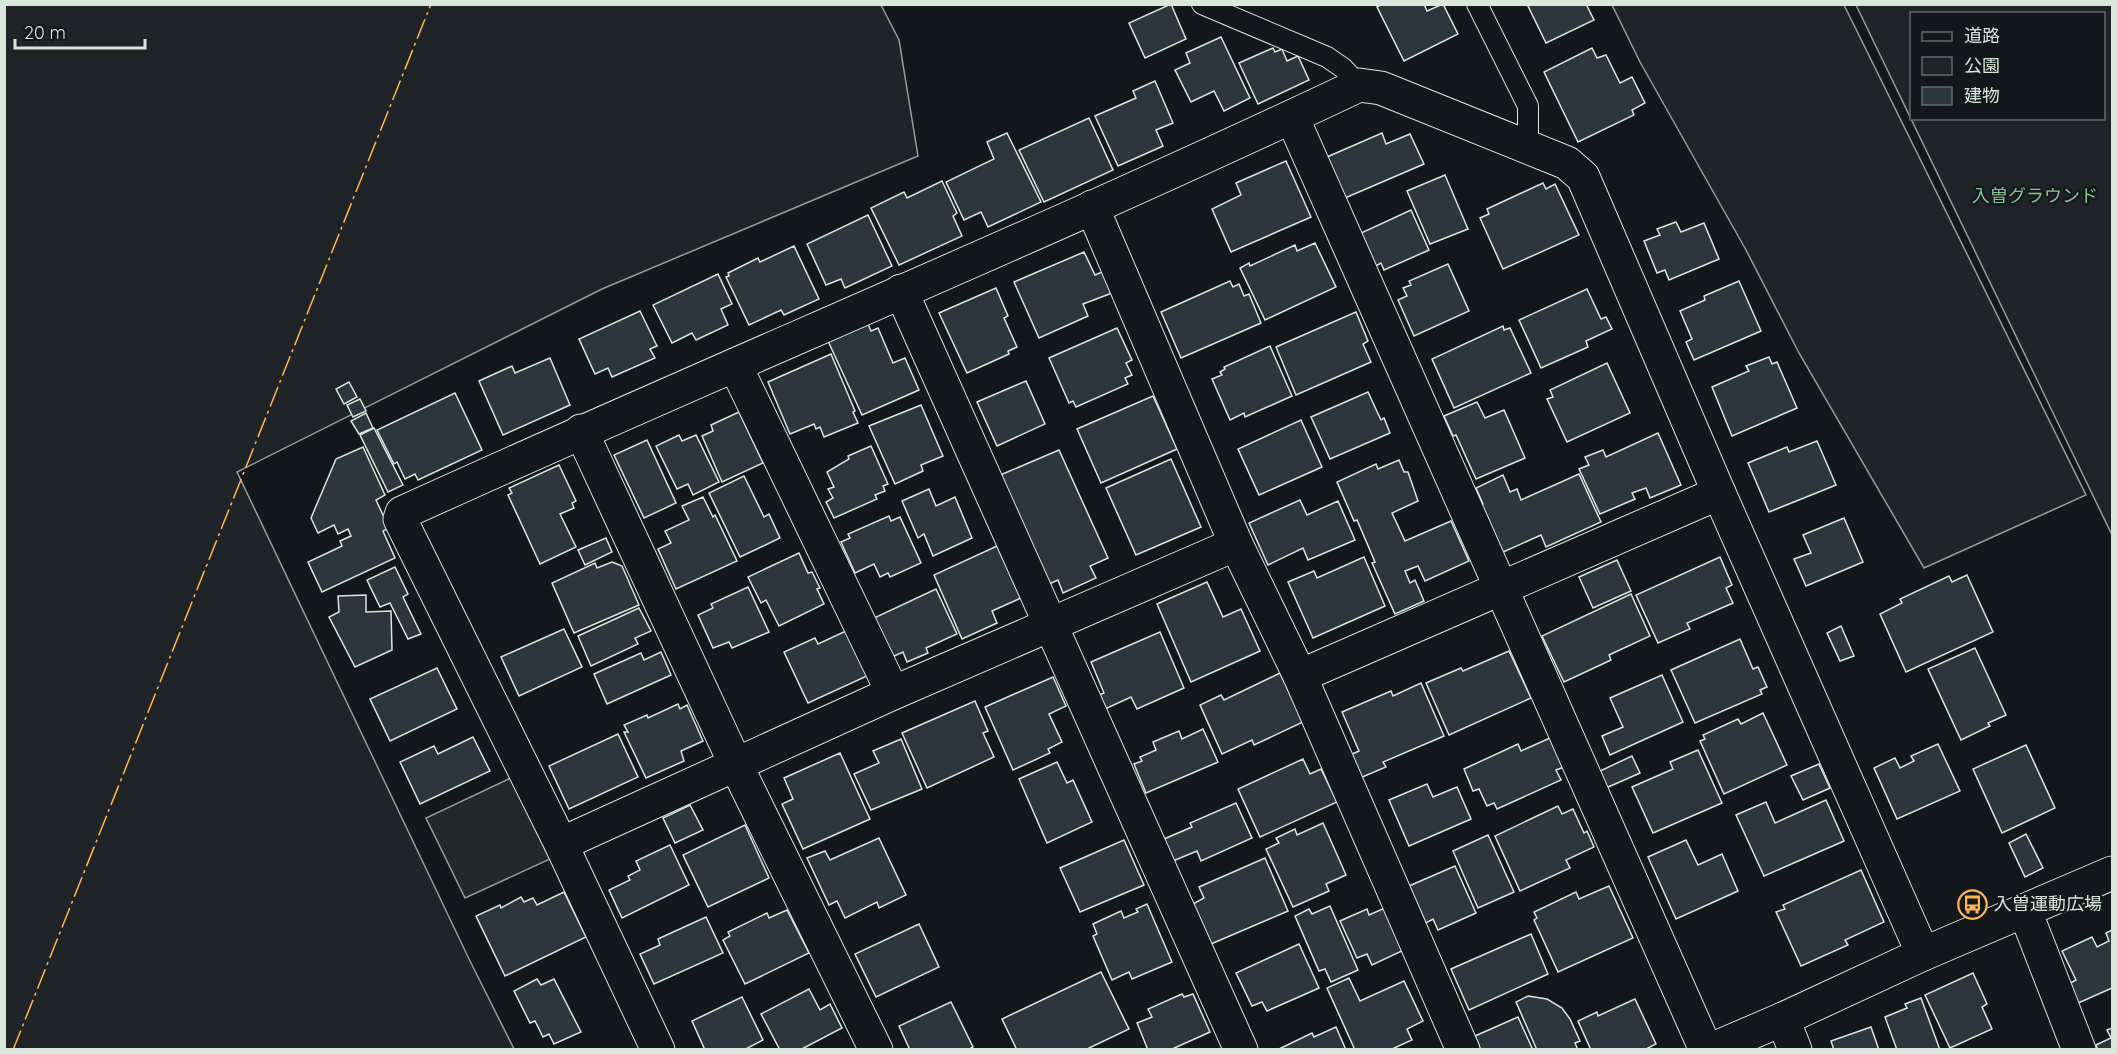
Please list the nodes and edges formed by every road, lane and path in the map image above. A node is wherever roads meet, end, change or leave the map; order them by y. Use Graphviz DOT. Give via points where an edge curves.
graph roads {
  1 [pos="1202,4"];
  2 [pos="1477,4"];
  3 [pos="1359,85"];
  4 [pos="1292,117"];
  5 [pos="1528,148"];
  6 [pos="1092,207"];
  7 [pos="901,291"];
  8 [pos="735,365"];
  9 [pos="582,431"];
  10 [pos="1719,493"];
  11 [pos="1236,544"];
  12 [pos="1503,589"];
  13 [pos="1051,624"];
  14 [pos="1300,676"];
  15 [pos="893,693"];
  16 [pos="735,763"];
  17 [pos="561,844"];
  18 [pos="2112,873"];
  19 [pos="2025,911"];
  20 [pos="1923,954"];
  21 [pos="1783,1019"];
  22 [pos="658,1050"];
  23 [pos="876,1050"];
  24 [pos="1241,1050"];
  25 [pos="1463,1050"];
  26 [pos="1706,1050"];
  27 [pos="1711,1050"];
  28 [pos="1795,1050"];
  29 [pos="2079,1050"];
  1 -- 3 [label="lane" via="1327,57"];
  2 -- 5 [label="lane" via="1528,106"];
  3 -- 4 [label="street"];
  3 -- 5 [label="street" via="1381,88"];
  4 -- 6 [label="street"];
  4 -- 12 [label="street"];
  5 -- 10 [label="street" via="1568,163 1583,177"];
  6 -- 7 [label="street"];
  6 -- 11 [label="street"];
  7 -- 8 [label="street"];
  7 -- 13 [label="street"];
  8 -- 9 [label="street"];
  8 -- 15 [label="street"];
  9 -- 16 [label="street"];
  9 -- 17 [label="street" via="402,513 400,519"];
  10 -- 12 [label="street"];
  10 -- 20 [label="street"];
  11 -- 13 [label="street"];
  11 -- 14 [label="street"];
  12 -- 14 [label="street"];
  12 -- 26 [label="street"];
  13 -- 15 [label="street"];
  13 -- 24 [label="street"];
  14 -- 25 [label="street"];
  15 -- 16 [label="street"];
  16 -- 17 [label="street"];
  16 -- 23 [label="street"];
  17 -- 22 [label="street"];
  18 -- 19 [label="street"];
  19 -- 20 [label="street"];
  19 -- 29 [label="street"];
  20 -- 21 [label="street"];
  21 -- 27 [label="street"];
  21 -- 28 [label="street"];
}
